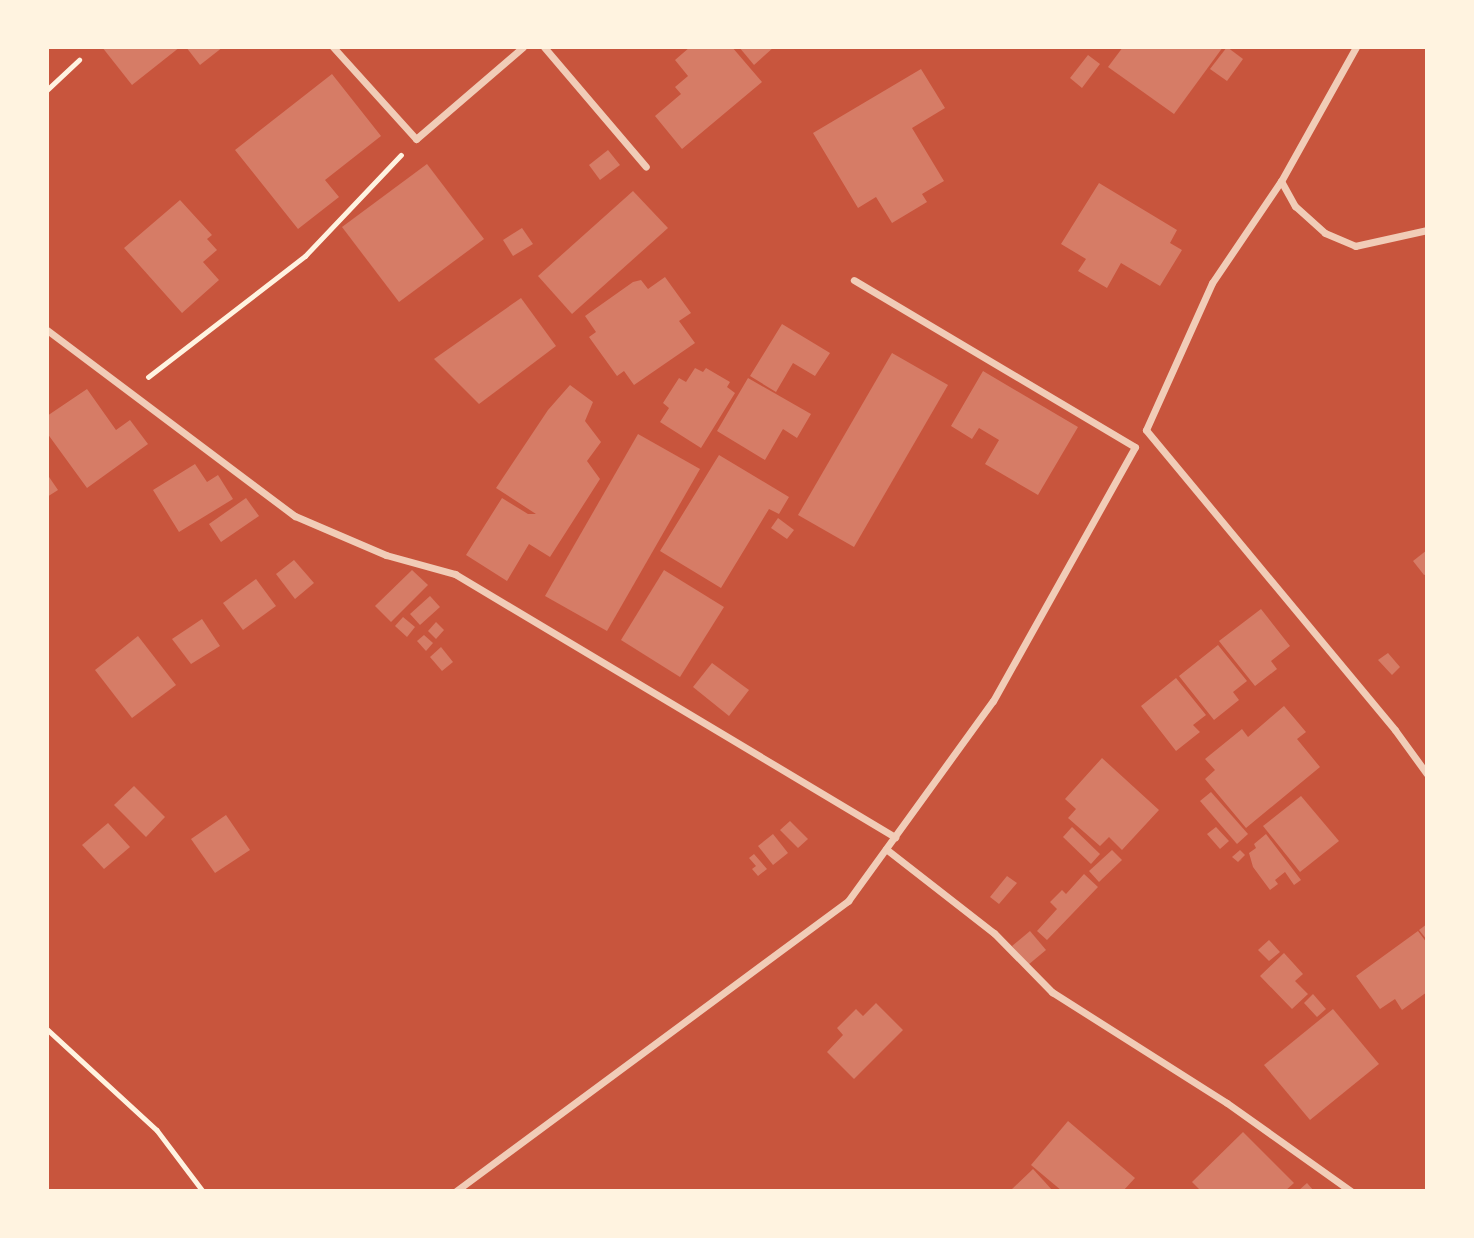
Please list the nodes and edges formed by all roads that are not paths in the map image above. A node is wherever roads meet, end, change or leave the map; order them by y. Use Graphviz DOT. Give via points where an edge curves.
graph roads {
  1 [pos="333,47"];
  2 [pos="523,47"];
  3 [pos="544,47"];
  4 [pos="1356,47"];
  5 [pos="646,167"];
  6 [pos="1280,181"];
  7 [pos="1427,230"];
  8 [pos="854,280"];
  9 [pos="47,330"];
  10 [pos="1427,774"];
  11 [pos="895,836"];
  12 [pos="886,849"];
  13 [pos="456,1191"];
  14 [pos="1351,1191"];
  1 -- 2 [label="street" via="416,139"];
  3 -- 5 [label="street"];
  4 -- 6 [label="street"];
  6 -- 7 [label="street" via="1295,206 1325,233 1355,246"];
  6 -- 10 [label="street" via="1212,283 1146,430"];
  8 -- 11 [label="street" via="1135,447 993,701"];
  9 -- 11 [label="street" via="295,516 386,555 455,573"];
  11 -- 12 [label="street"];
  12 -- 13 [label="street" via="848,901"];
  12 -- 14 [label="street" via="994,933 1052,992 1227,1103"];
}
